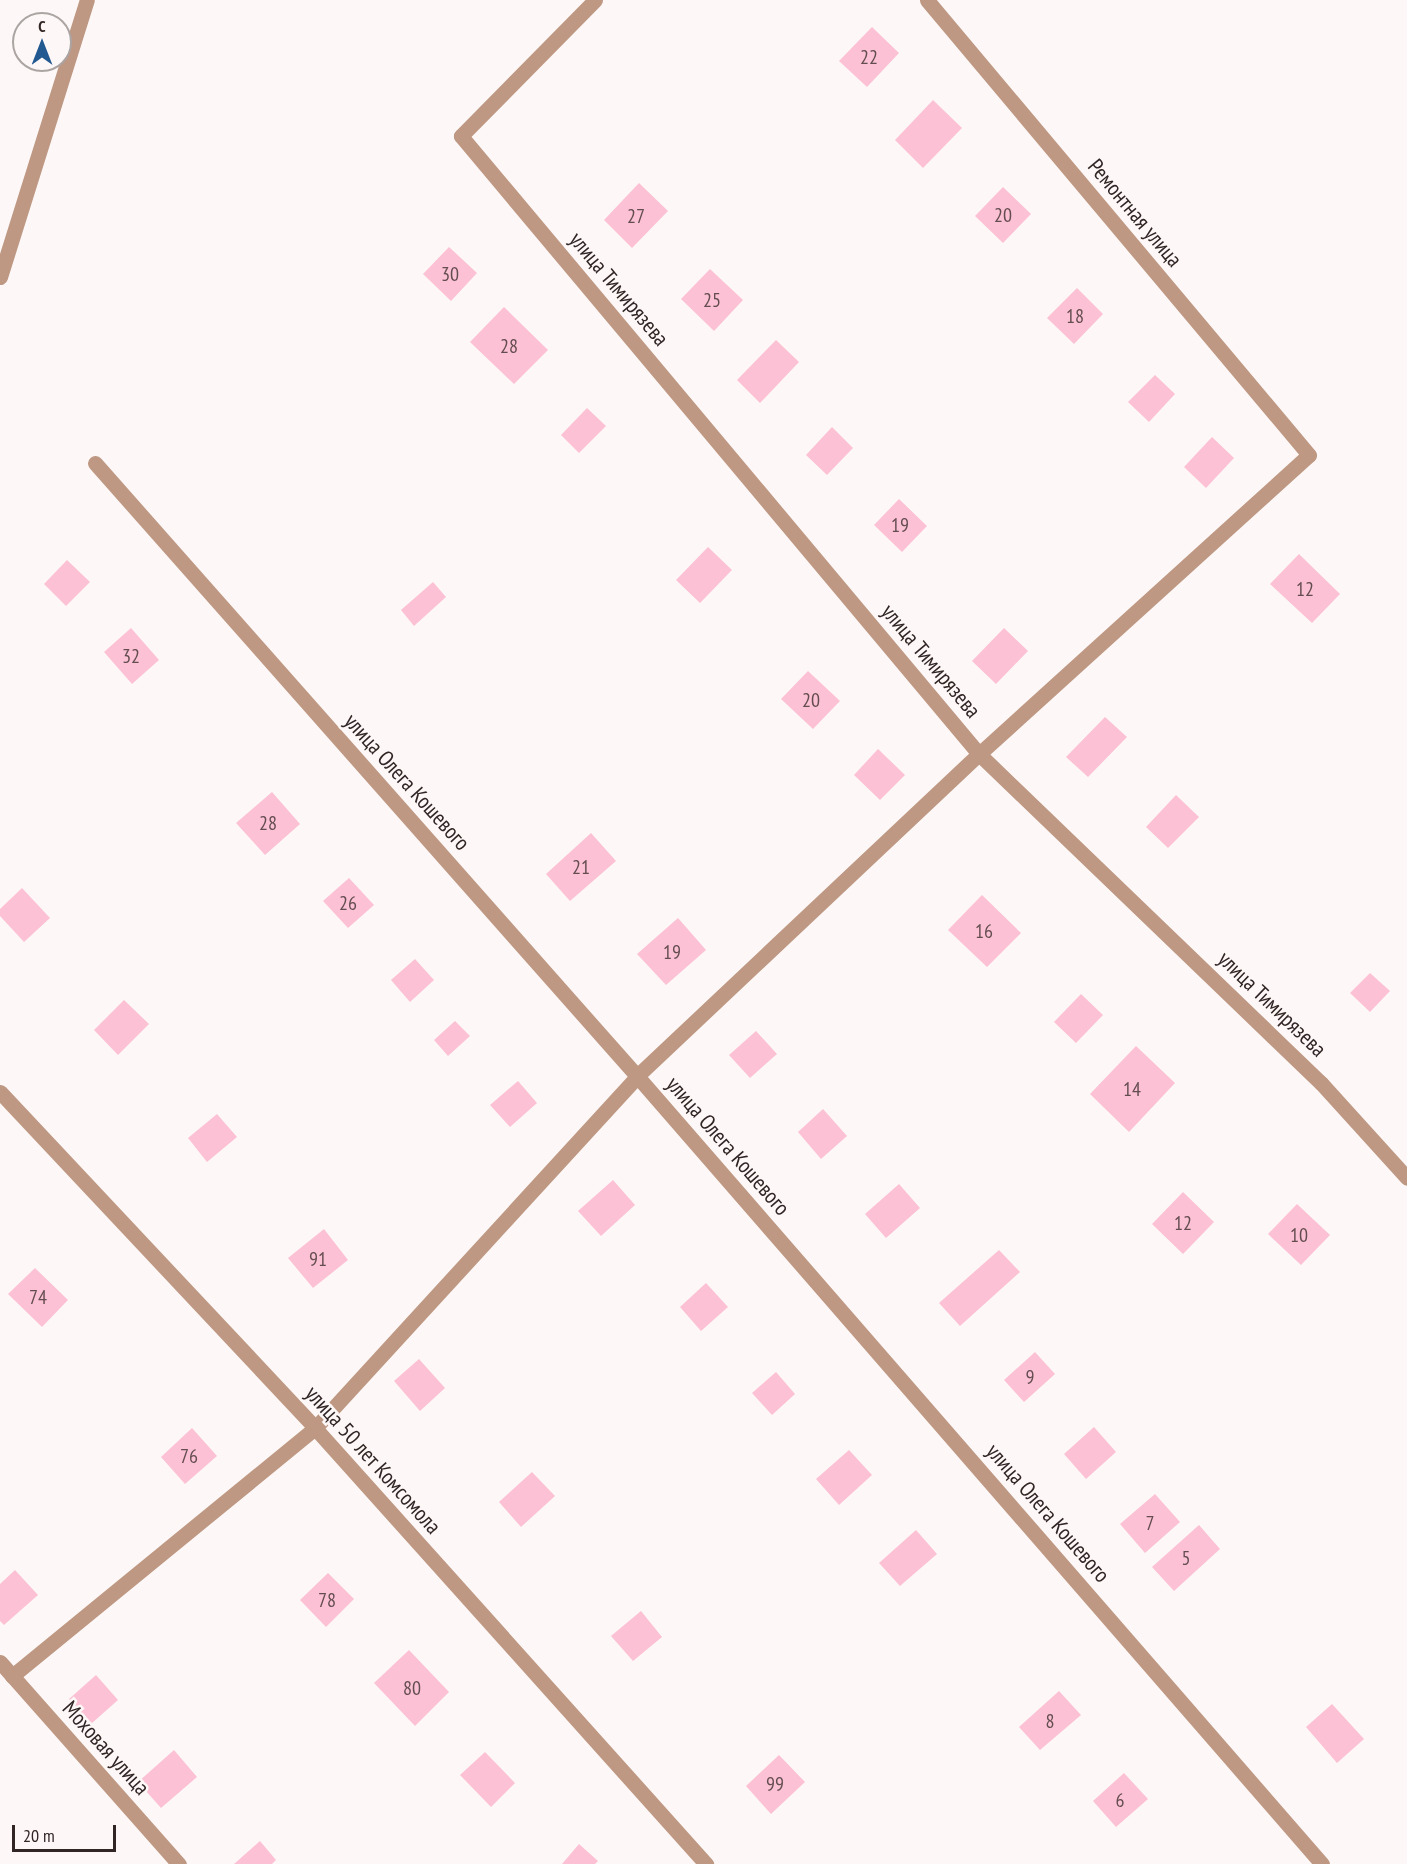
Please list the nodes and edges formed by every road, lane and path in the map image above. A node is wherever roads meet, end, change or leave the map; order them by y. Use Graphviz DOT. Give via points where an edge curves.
graph roads {
  1 [pos="87,0"];
  2 [pos="595,0"];
  3 [pos="927,0"];
  4 [pos="0,277"];
  5 [pos="95,463"];
  6 [pos="979,754"];
  7 [pos="638,1076"];
  8 [pos="0,1092"];
  9 [pos="1407,1178"];
  10 [pos="315,1428"];
  11 [pos="0,1662"];
  12 [pos="12,1676"];
  13 [pos="178,1864"];
  14 [pos="706,1864"];
  15 [pos="1322,1864"];
  1 -- 4 [label="street"];
  2 -- 6 [label="street, улица Тимирязева" via="461,136"];
  3 -- 6 [label="street, Ремонтная улица" via="1309,455"];
  5 -- 7 [label="street, улица Олега Кошевого"];
  6 -- 7 [label="street"];
  6 -- 9 [label="street, улица Тимирязева" via="1321,1083"];
  7 -- 10 [label="street"];
  7 -- 15 [label="street, улица Олега Кошевого"];
  8 -- 10 [label="street, улица 50 лет Комсомола"];
  10 -- 12 [label="street"];
  10 -- 14 [label="street, улица 50 лет Комсомола"];
  11 -- 12 [label="street, Моховая улица"];
  12 -- 13 [label="street, Моховая улица"];
}
